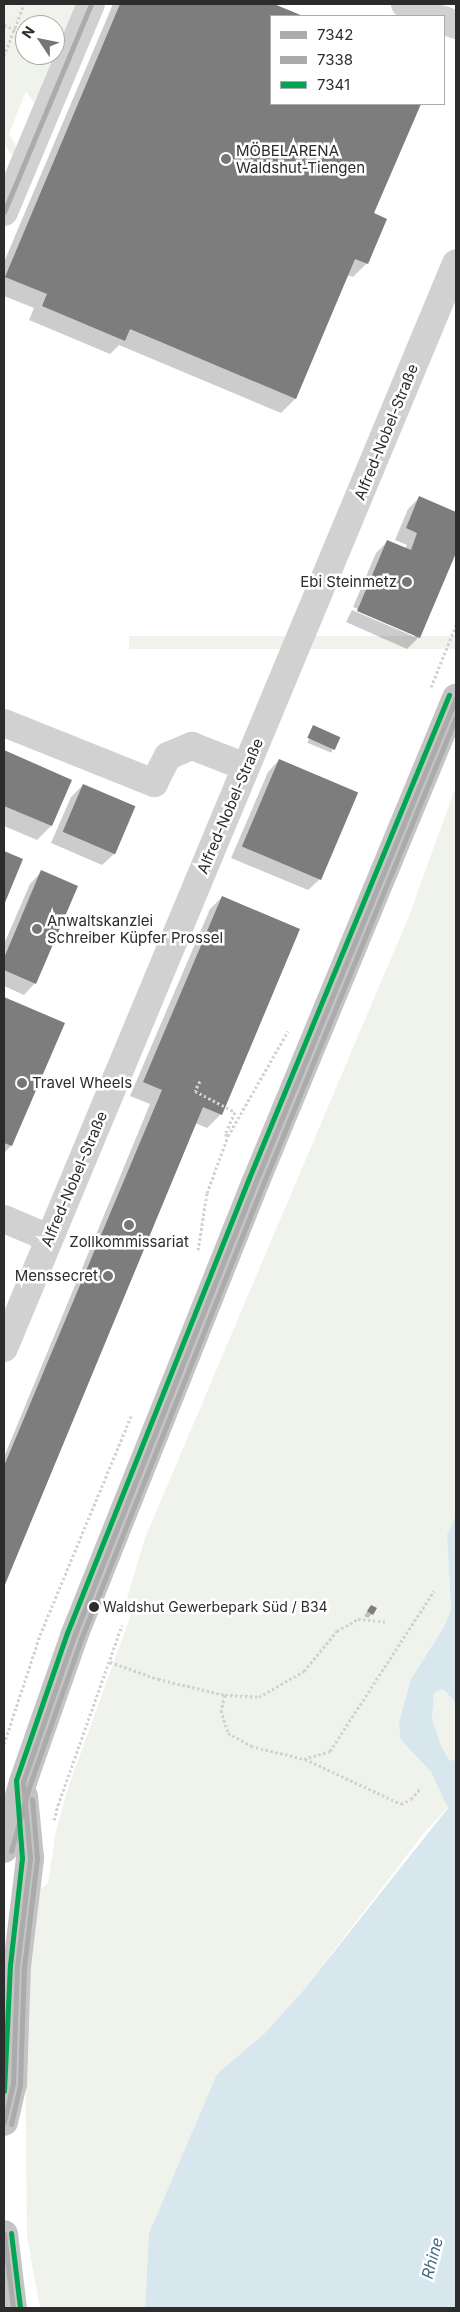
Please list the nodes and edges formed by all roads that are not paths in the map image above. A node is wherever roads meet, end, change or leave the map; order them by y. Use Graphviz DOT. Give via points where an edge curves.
graph roads {
  1 [pos="91,4"];
  2 [pos="405,4"];
  3 [pos="432,15"];
  4 [pos="4,212"];
  5 [pos="456,263"];
  6 [pos="456,698"];
  7 [pos="4,723"];
  8 [pos="246,767"];
  9 [pos="4,1219"];
  10 [pos="49,1238"];
  11 [pos="4,1348"];
  12 [pos="23,1782"];
  13 [pos="4,1849"];
  14 [pos="10,1956"];
  15 [pos="4,2122"];
  16 [pos="4,2234"];
  17 [pos="13,2308"];
  1 -- 4 [label="street"];
  2 -- 3 [label="street"];
  5 -- 8 [label="street, Alfred-Nobel-Straße"];
  6 -- 12 [label="main road" via="256,1181 95,1583"];
  7 -- 8 [label="street" via="154,782 168,756 192,746"];
  8 -- 10 [label="street, Alfred-Nobel-Straße"];
  9 -- 10 [label="street"];
  10 -- 11 [label="street, Alfred-Nobel-Straße"];
  12 -- 13 [label="main road"];
  12 -- 14 [label="main road" via="30,1858"];
  14 -- 15 [label="main road" via="13,2084"];
  16 -- 17 [label="main road"];
}
